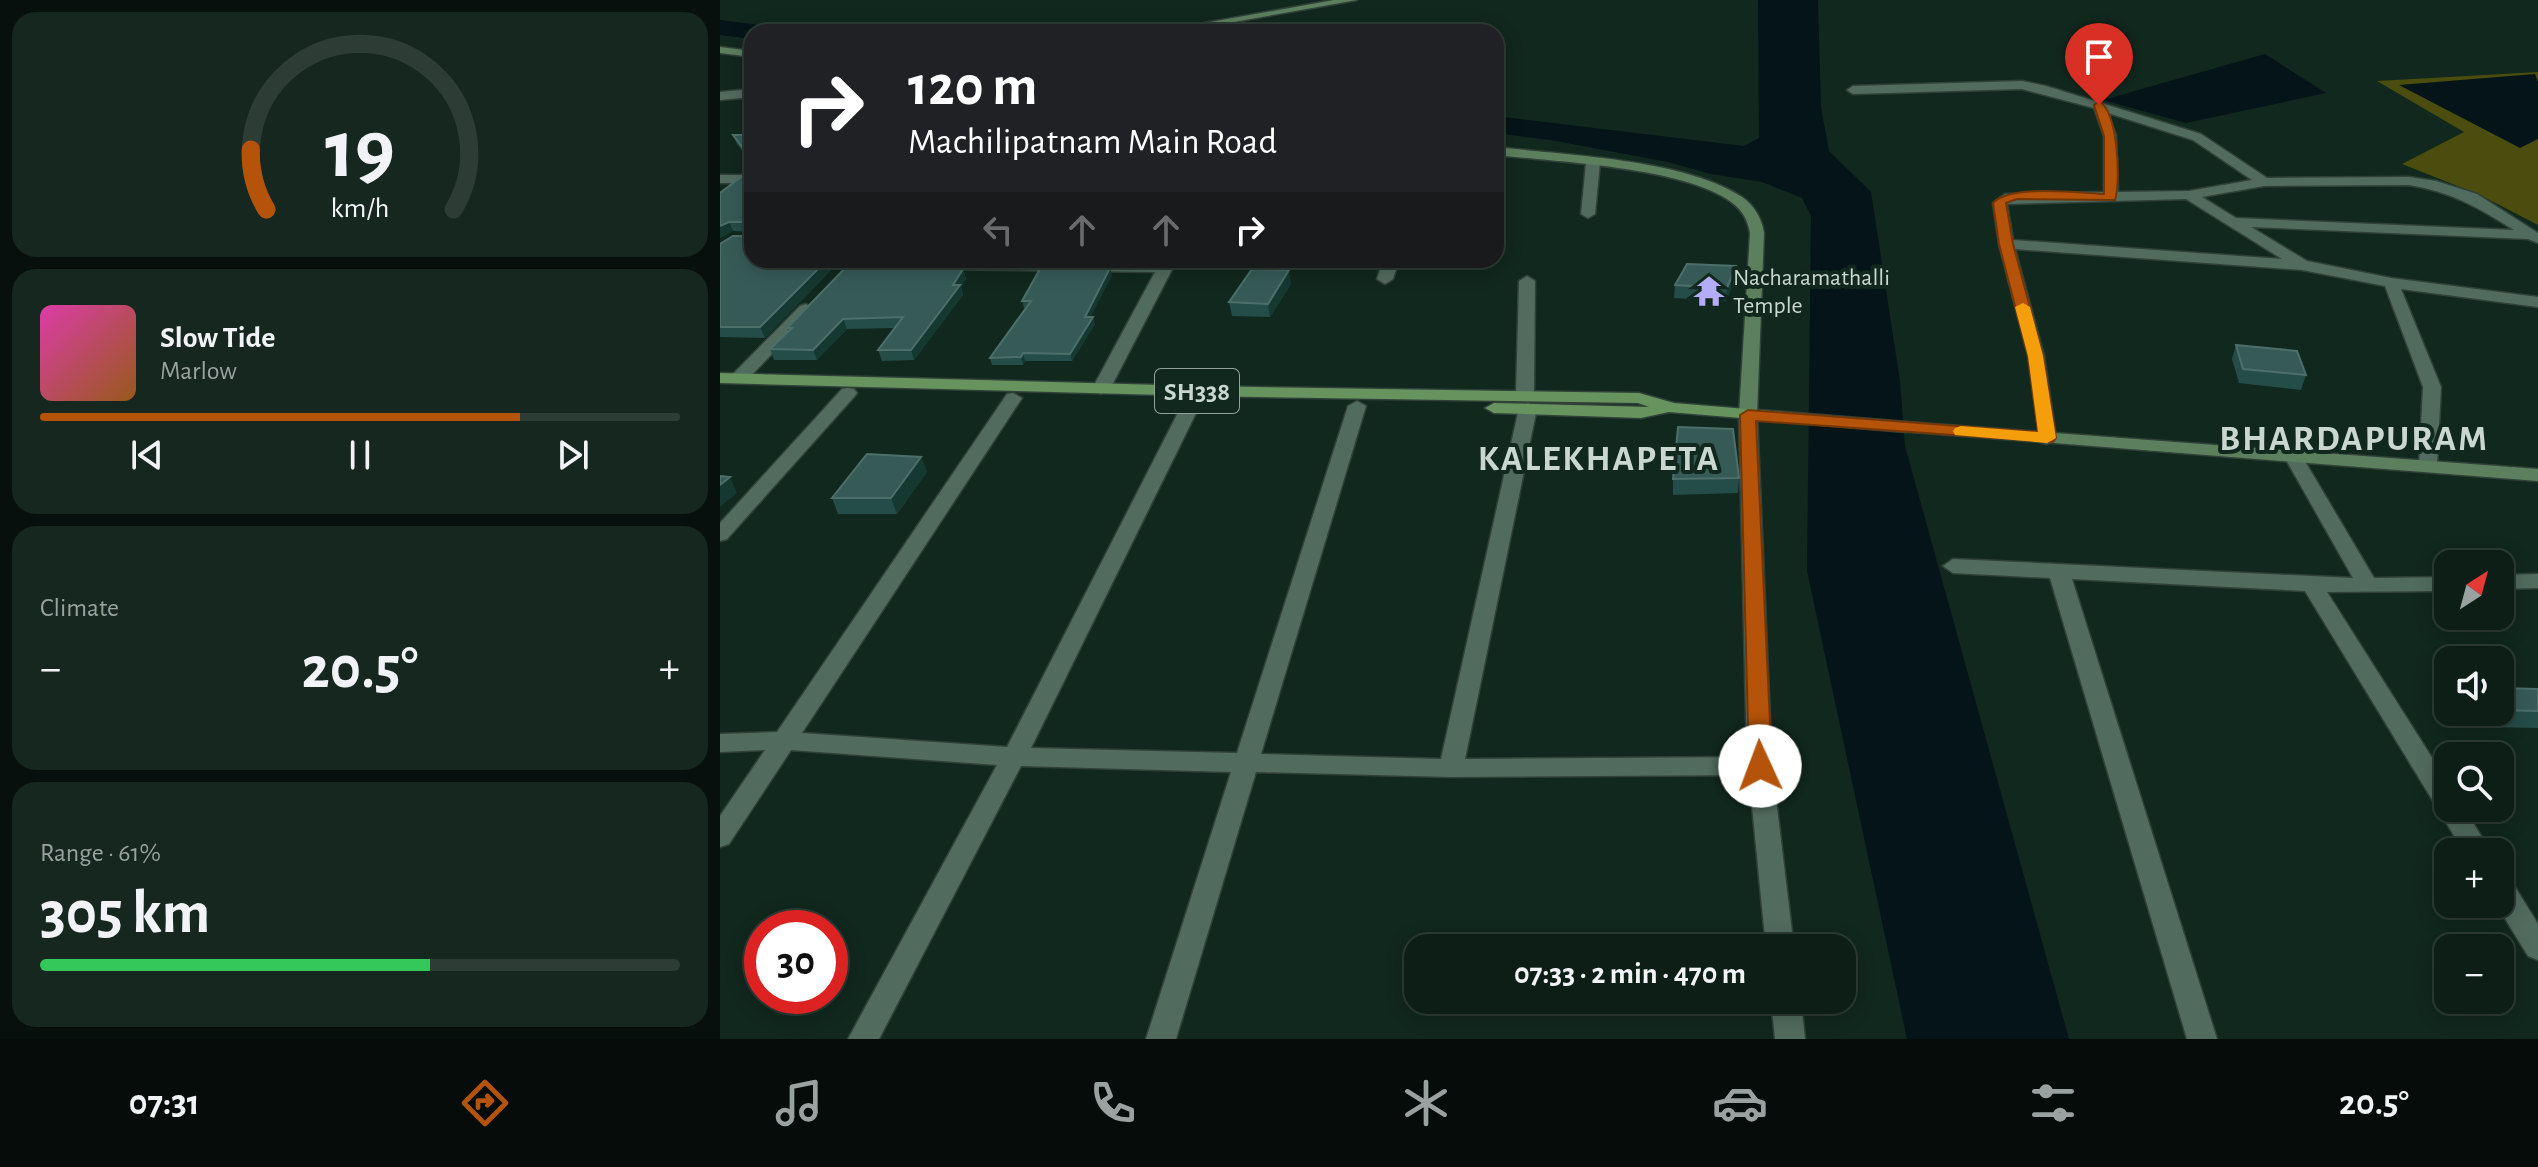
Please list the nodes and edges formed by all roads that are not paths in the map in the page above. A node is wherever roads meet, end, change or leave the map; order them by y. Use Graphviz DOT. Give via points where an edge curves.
graph roads {
  1 [pos="1352,0"];
  2 [pos="1207,24"];
  3 [pos="720,50"];
  4 [pos="744,53"];
  5 [pos="1853,90"];
  6 [pos="744,94"];
  7 [pos="720,96"];
  8 [pos="2099,105"];
  9 [pos="1504,152"];
  10 [pos="1593,163"];
  11 [pos="720,179"];
  12 [pos="744,179"];
  13 [pos="2264,182"];
  14 [pos="2189,195"];
  15 [pos="2111,198"];
  16 [pos="1588,214"];
  17 [pos="2237,222"];
  18 [pos="2535,237"];
  19 [pos="2006,244"];
  20 [pos="2302,265"];
  21 [pos="1164,268"];
  22 [pos="1388,268"];
  23 [pos="1385,279"];
  24 [pos="1527,281"];
  25 [pos="2391,283"];
  26 [pos="815,299"];
  27 [pos="2538,302"];
  28 [pos="729,378"];
  29 [pos="720,389"];
  30 [pos="1101,389"];
  31 [pos="848,393"];
  32 [pos="1013,398"];
  33 [pos="1527,401"];
  34 [pos="1192,403"];
  35 [pos="1357,406"];
  36 [pos="1748,415"];
  37 [pos="2047,438"];
  38 [pos="2294,458"];
  39 [pos="2428,465"];
  40 [pos="2538,475"];
  41 [pos="720,535"];
  42 [pos="1953,566"];
  43 [pos="2059,572"];
  44 [pos="2538,581"];
  45 [pos="2514,582"];
  46 [pos="2434,584"];
  47 [pos="2312,585"];
  48 [pos="2368,586"];
  49 [pos="786,741"];
  50 [pos="720,743"];
  51 [pos="1014,757"];
  52 [pos="1246,762"];
  53 [pos="1760,766"];
  54 [pos="1451,768"];
  55 [pos="2434,782"];
  56 [pos="720,837"];
  57 [pos="2514,909"];
  58 [pos="1778,934"];
  59 [pos="2538,948"];
  60 [pos="1787,1014"];
  61 [pos="863,1039"];
  62 [pos="1161,1039"];
  63 [pos="1790,1039"];
  64 [pos="2202,1039"];
  1 -- 2 [label="main road"];
  3 -- 4 [label="main road"];
  5 -- 8 [label="street" via="2022,85"];
  6 -- 7 [label="street"];
  8 -- 13 [label="street" via="2197,137"];
  8 -- 15 [label="street" via="2110,136"];
  9 -- 10 [label="main road"];
  10 -- 16 [label="street"];
  10 -- 36 [label="main road" via="1676,177 1721,191 1738,200 1756,222"];
  11 -- 12 [label="street"];
  13 -- 14 [label="street"];
  13 -- 18 [label="street" via="2436,185 2489,206"];
  14 -- 15 [label="street"];
  14 -- 17 [label="street"];
  15 -- 19 [label="street" via="2005,198 2000,203"];
  17 -- 18 [label="street"];
  17 -- 20 [label="street"];
  19 -- 20 [label="street"];
  19 -- 37 [label="street" via="2036,356"];
  20 -- 25 [label="street"];
  21 -- 30 [label="street"];
  22 -- 23 [label="street"];
  24 -- 33 [label="street"];
  25 -- 27 [label="street"];
  25 -- 39 [label="street" via="2432,387"];
  26 -- 28 [label="street"];
  28 -- 30 [label="main road, SH338"];
  29 -- 31 [label="main road, SH338"];
  30 -- 33 [label="main road, SH338"];
  31 -- 32 [label="main road, SH338"];
  31 -- 41 [label="street"];
  32 -- 34 [label="main road, SH338"];
  32 -- 49 [label="street"];
  33 -- 35 [label="main road, SH338"];
  33 -- 36 [label="main road, SH338" via="1641,413 1673,408"];
  33 -- 54 [label="street"];
  34 -- 35 [label="main road, SH338"];
  34 -- 51 [label="street"];
  35 -- 52 [label="street"];
  36 -- 37 [label="main road"];
  36 -- 53 [label="street"];
  37 -- 38 [label="main road"];
  38 -- 39 [label="main road"];
  38 -- 48 [label="street"];
  39 -- 40 [label="main road"];
  42 -- 43 [label="street"];
  43 -- 47 [label="street"];
  43 -- 64 [label="street"];
  44 -- 45 [label="street"];
  46 -- 48 [label="street"];
  47 -- 48 [label="street"];
  47 -- 55 [label="street"];
  49 -- 50 [label="street"];
  49 -- 51 [label="street"];
  49 -- 56 [label="street"];
  51 -- 52 [label="street"];
  51 -- 61 [label="street"];
  52 -- 54 [label="street"];
  52 -- 62 [label="street"];
  53 -- 54 [label="street"];
  53 -- 58 [label="street"];
  57 -- 59 [label="street"];
  60 -- 63 [label="street"];
}
